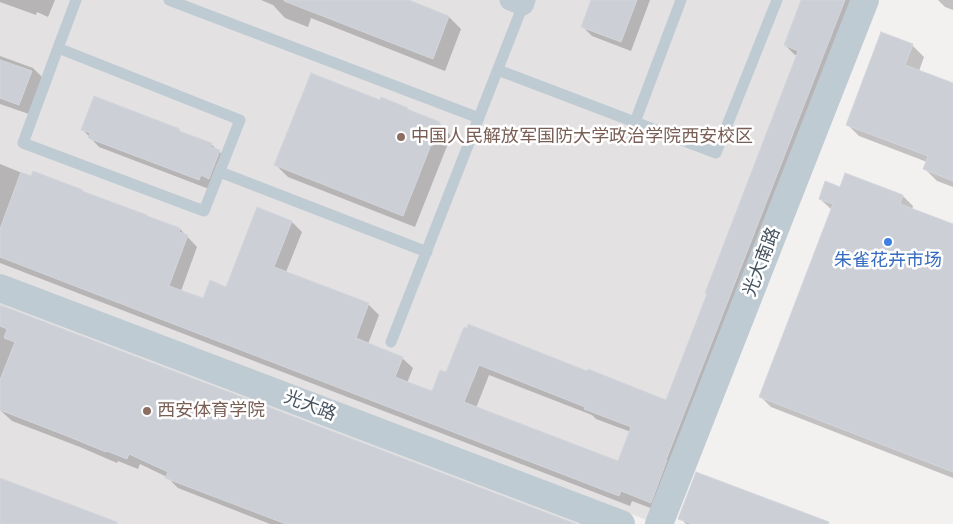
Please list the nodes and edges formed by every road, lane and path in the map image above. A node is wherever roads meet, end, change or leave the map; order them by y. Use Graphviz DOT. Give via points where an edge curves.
graph roads {
  1 [pos="76,0"];
  2 [pos="169,0"];
  3 [pos="681,0"];
  4 [pos="777,0"];
  5 [pos="865,0"];
  6 [pos="520,2"];
  7 [pos="58,48"];
  8 [pos="498,70"];
  9 [pos="479,118"];
  10 [pos="635,122"];
  11 [pos="220,172"];
  12 [pos="427,252"];
  13 [pos="0,288"];
  14 [pos="391,342"];
  15 [pos="621,524"];
  16 [pos="659,524"];
  1 -- 7 [label="lane"];
  2 -- 9 [label="lane"];
  3 -- 10 [label="lane"];
  4 -- 10 [label="lane" via="716,153"];
  5 -- 16 [label="street, 光大南路"];
  6 -- 8 [label="lane"];
  7 -- 11 [label="lane" via="240,120"];
  7 -- 11 [label="lane" via="23,143 204,211"];
  8 -- 9 [label="lane"];
  8 -- 10 [label="lane"];
  9 -- 12 [label="lane"];
  11 -- 12 [label="lane"];
  12 -- 14 [label="lane"];
  13 -- 15 [label="street, 光大路"];
}
